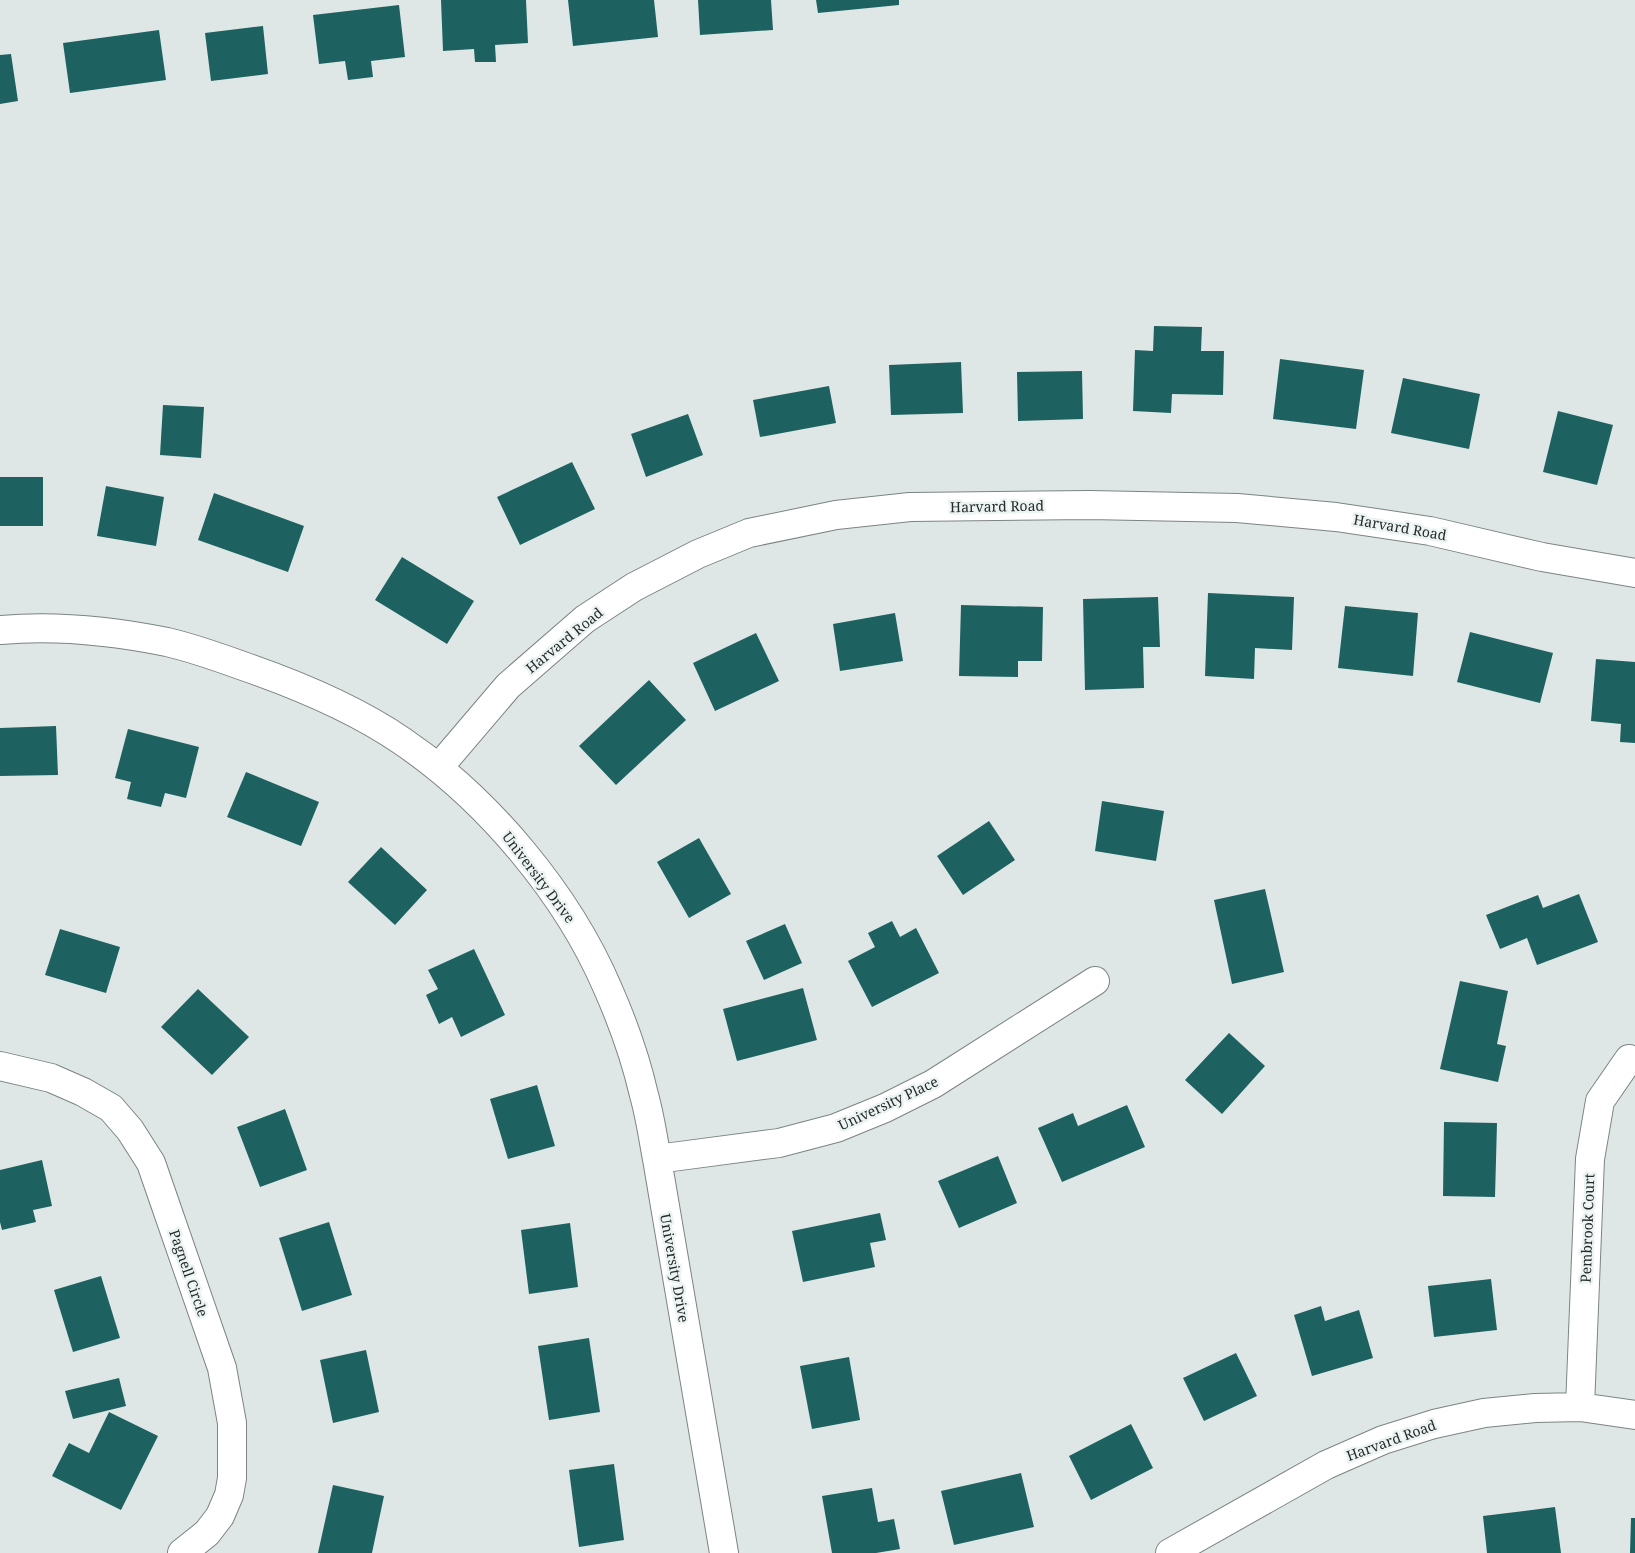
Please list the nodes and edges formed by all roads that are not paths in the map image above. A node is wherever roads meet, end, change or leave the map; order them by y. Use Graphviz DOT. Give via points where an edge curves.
graph roads {
  1 [pos="1635,573"];
  2 [pos="0,630"];
  3 [pos="439,767"];
  4 [pos="1095,981"];
  5 [pos="1628,1059"];
  6 [pos="0,1066"];
  7 [pos="657,1159"];
  8 [pos="1580,1407"];
  9 [pos="1635,1415"];
  10 [pos="182,1553"];
  11 [pos="724,1553"];
  12 [pos="1170,1553"];
  1 -- 3 [label="street, Harvard Road" via="1542,557 1430,531 1336,517 1237,508 1090,505 910,507 836,515 749,533 634,586 585,619 508,686"];
  2 -- 3 [label="street, University Drive" via="77,629 169,643 213,656 305,688 401,740"];
  3 -- 7 [label="street, University Drive" via="502,828 578,929 608,989 625,1033 644,1095"];
  4 -- 7 [label="street, University Place" via="932,1084 836,1128 779,1143"];
  5 -- 8 [label="street, Pembrook Court" via="1600,1101 1590,1159"];
  6 -- 10 [label="street, Pagnell Circle" via="51,1078 111,1108 151,1163 222,1368 232,1423 229,1495 220,1516 207,1533"];
  7 -- 11 [label="street, University Drive"];
  8 -- 9 [label="street, Harvard Road"];
  8 -- 12 [label="street, Harvard Road" via="1484,1413 1383,1440 1326,1465"];
}
